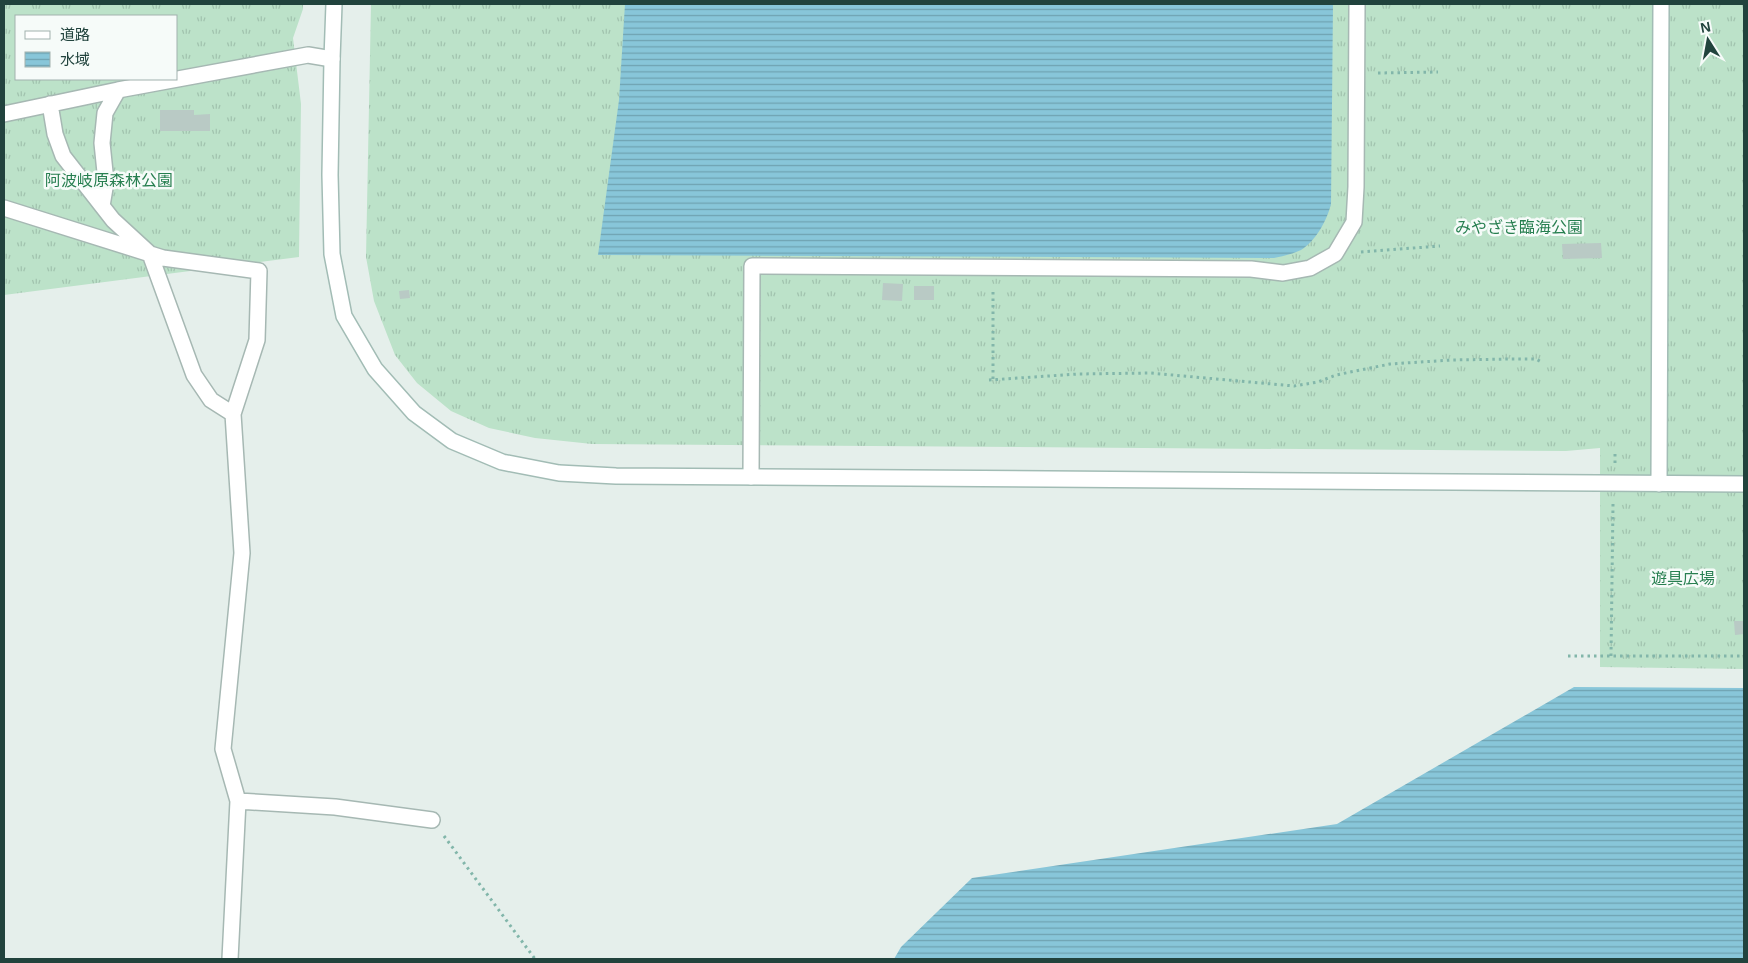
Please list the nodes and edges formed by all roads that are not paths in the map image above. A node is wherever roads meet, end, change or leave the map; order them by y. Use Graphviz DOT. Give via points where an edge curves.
graph roads {
  1 [pos="334,4"];
  2 [pos="1356,4"];
  3 [pos="1660,4"];
  4 [pos="332,59"];
  5 [pos="178,79"];
  6 [pos="172,80"];
  7 [pos="118,90"];
  8 [pos="50,104"];
  9 [pos="4,114"];
  10 [pos="102,206"];
  11 [pos="4,208"];
  12 [pos="150,254"];
  13 [pos="233,414"];
  14 [pos="751,477"];
  15 [pos="1659,484"];
  16 [pos="1744,484"];
  17 [pos="238,801"];
  18 [pos="432,820"];
  19 [pos="230,959"];
  1 -- 4 [label="street"];
  2 -- 14 [label="street" via="1354,222 1335,254 1310,268 1283,273 1251,270 752,266"];
  3 -- 15 [label="street"];
  4 -- 5 [label="street" via="308,55"];
  4 -- 14 [label="street" via="332,254 344,316 375,369 414,413 452,441 502,462 559,473"];
  6 -- 7 [label="street"];
  7 -- 8 [label="street"];
  7 -- 10 [label="street" via="106,114 102,143 106,182"];
  8 -- 9 [label="street"];
  8 -- 10 [label="street" via="63,156"];
  10 -- 12 [label="street"];
  11 -- 12 [label="street"];
  12 -- 13 [label="street" via="194,375 211,400"];
  12 -- 13 [label="street" via="259,271 257,340"];
  13 -- 17 [label="street" via="242,553 223,749"];
  14 -- 15 [label="street"];
  15 -- 16 [label="street"];
  17 -- 18 [label="street" via="335,807"];
  17 -- 19 [label="street"];
}
